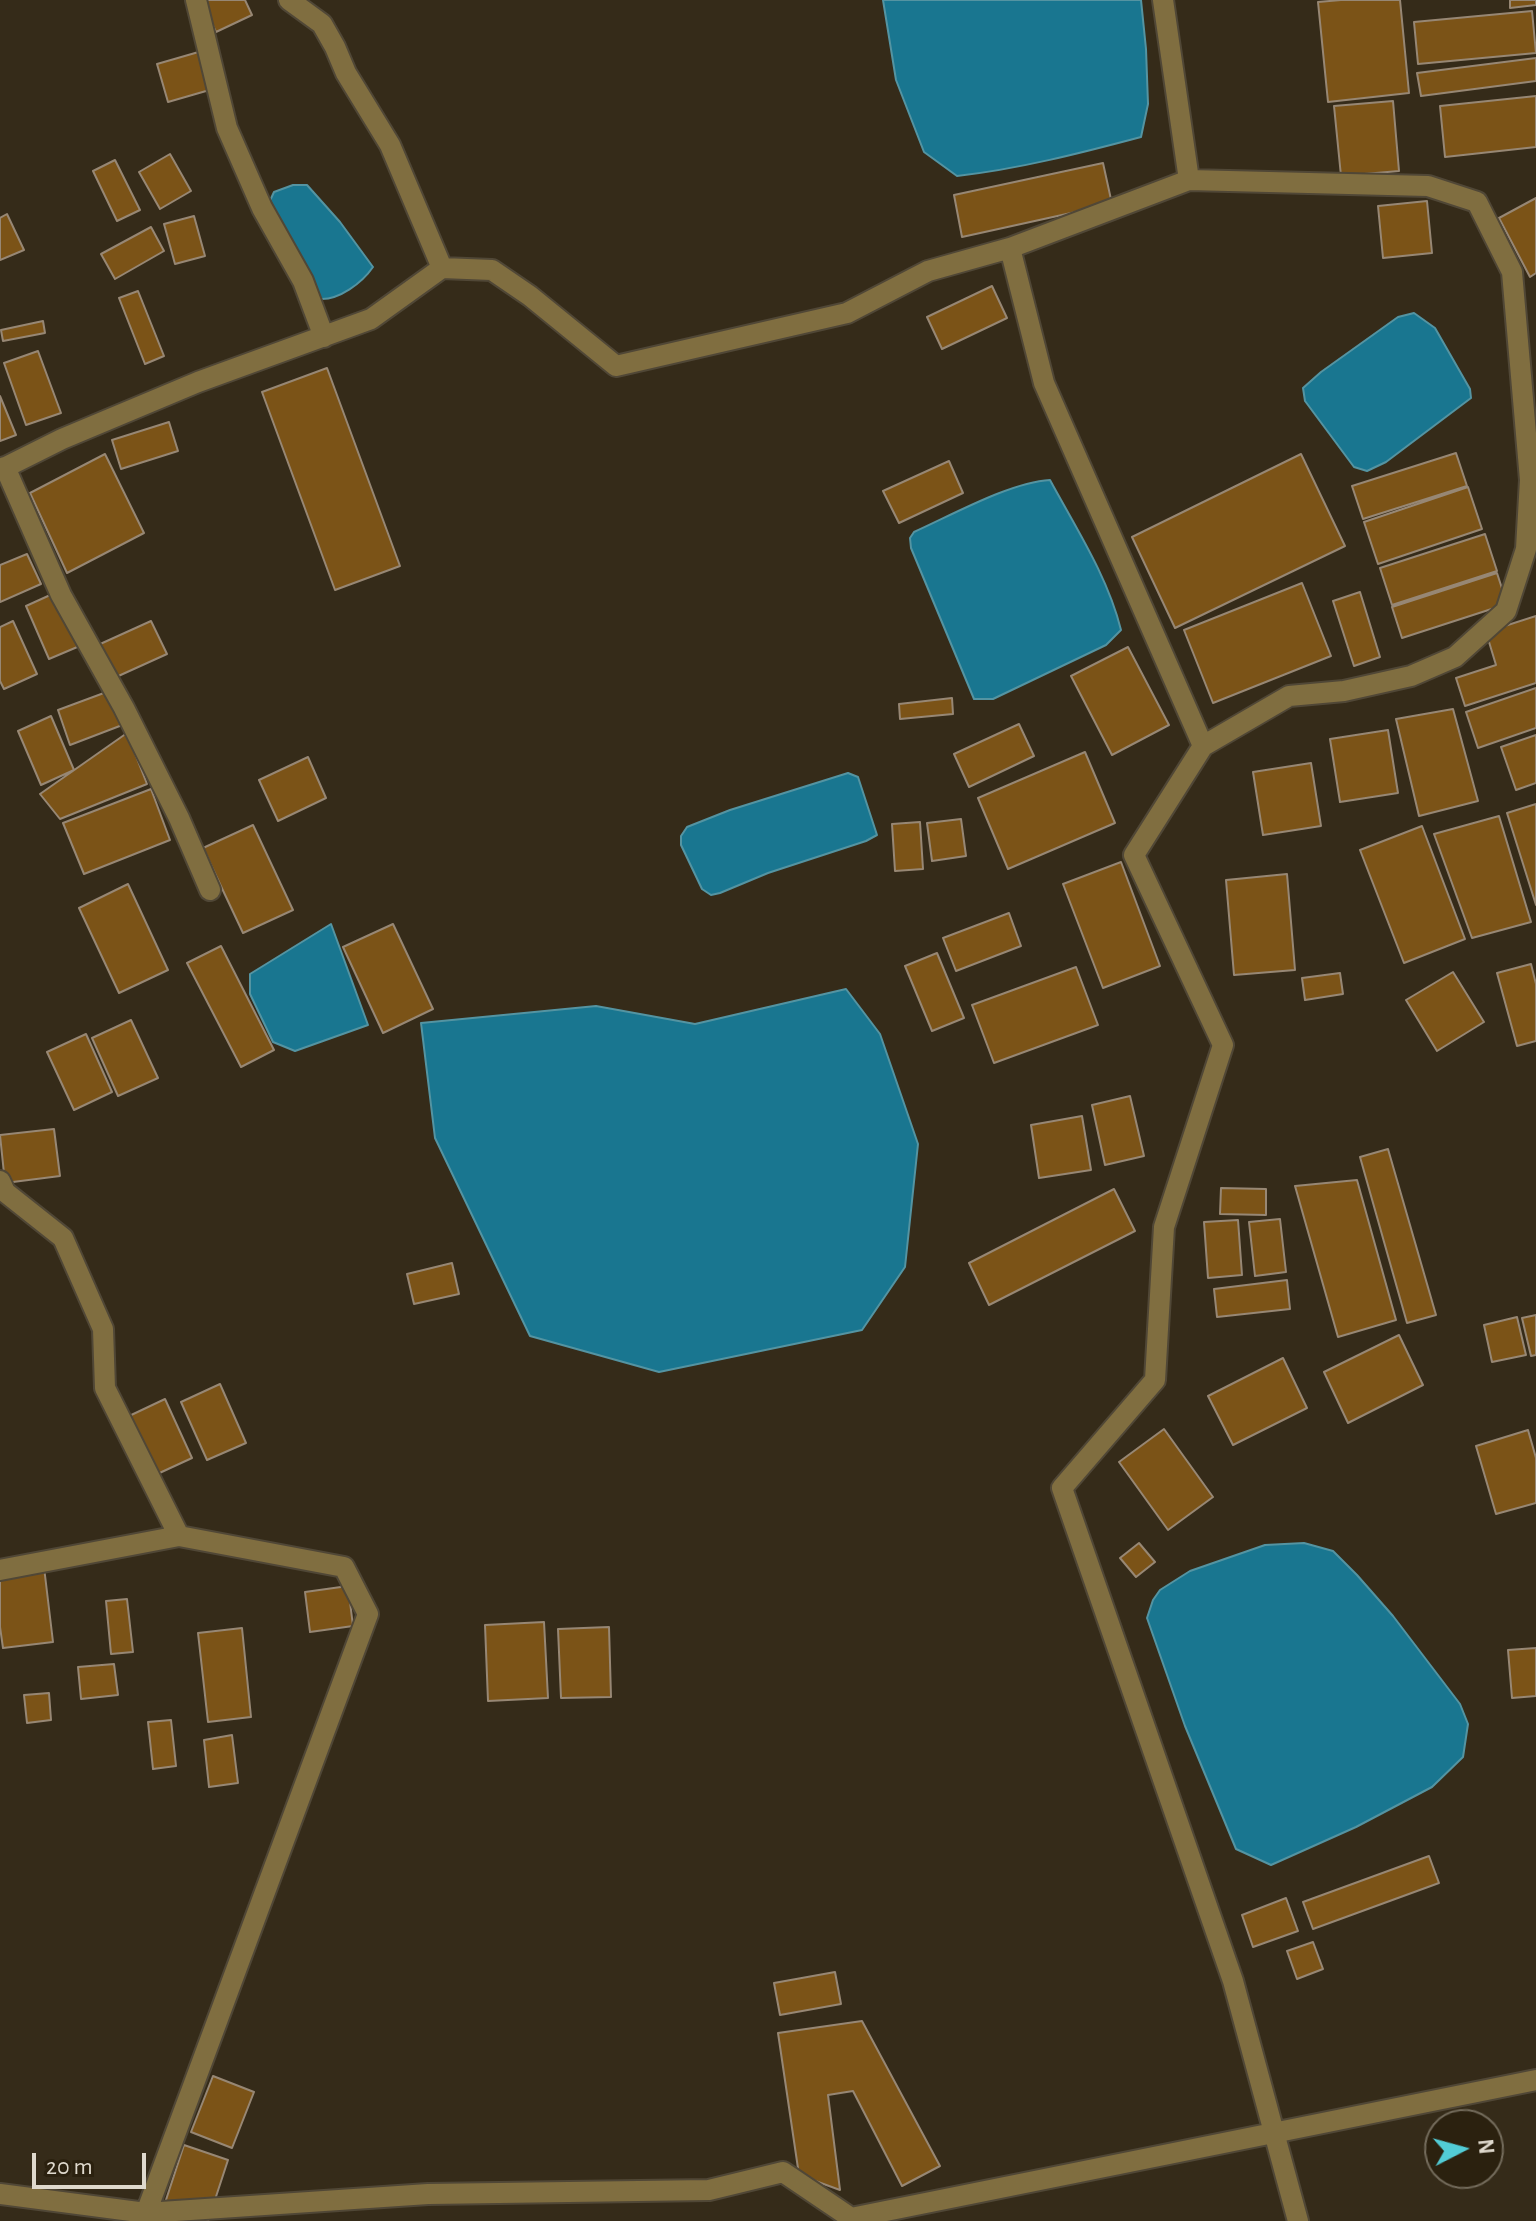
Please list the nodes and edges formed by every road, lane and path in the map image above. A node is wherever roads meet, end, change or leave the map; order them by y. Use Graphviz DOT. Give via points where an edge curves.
graph roads {
  1 [pos="196,0"];
  2 [pos="289,0"];
  3 [pos="1163,0"];
  4 [pos="1189,180"];
  5 [pos="1010,248"];
  6 [pos="442,268"];
  7 [pos="324,337"];
  8 [pos="2,468"];
  9 [pos="1203,746"];
  10 [pos="210,890"];
  11 [pos="2,1189"];
  12 [pos="179,1536"];
  13 [pos="0,1570"];
  14 [pos="1536,2080"];
  15 [pos="1273,2132"];
  16 [pos="0,2194"];
  17 [pos="146,2213"];
  18 [pos="1298,2221"];
  1 -- 7 [label="street" via="227,128 262,208 303,281"];
  2 -- 6 [label="street" via="322,24 390,145"];
  3 -- 4 [label="street"];
  4 -- 5 [label="street"];
  4 -- 9 [label="street" via="1428,186 1477,202 1512,272 1530,480 1526,549 1506,611 1455,657 1411,676 1289,696"];
  5 -- 6 [label="street" via="928,271 847,313 616,366 492,270"];
  5 -- 9 [label="street" via="1044,383"];
  6 -- 7 [label="street" via="371,319"];
  7 -- 8 [label="street" via="198,382"];
  8 -- 10 [label="street" via="61,595 159,776"];
  9 -- 15 [label="street" via="1134,855 1223,1045 1164,1227 1155,1380 1062,1488 1233,1981"];
  11 -- 12 [label="street" via="63,1238 103,1329 105,1388"];
  12 -- 13 [label="street"];
  12 -- 17 [label="street" via="344,1567 368,1614"];
  14 -- 15 [label="street"];
  15 -- 17 [label="street" via="851,2218 783,2172 709,2190 428,2194"];
  15 -- 18 [label="street"];
  16 -- 17 [label="street"];
}
